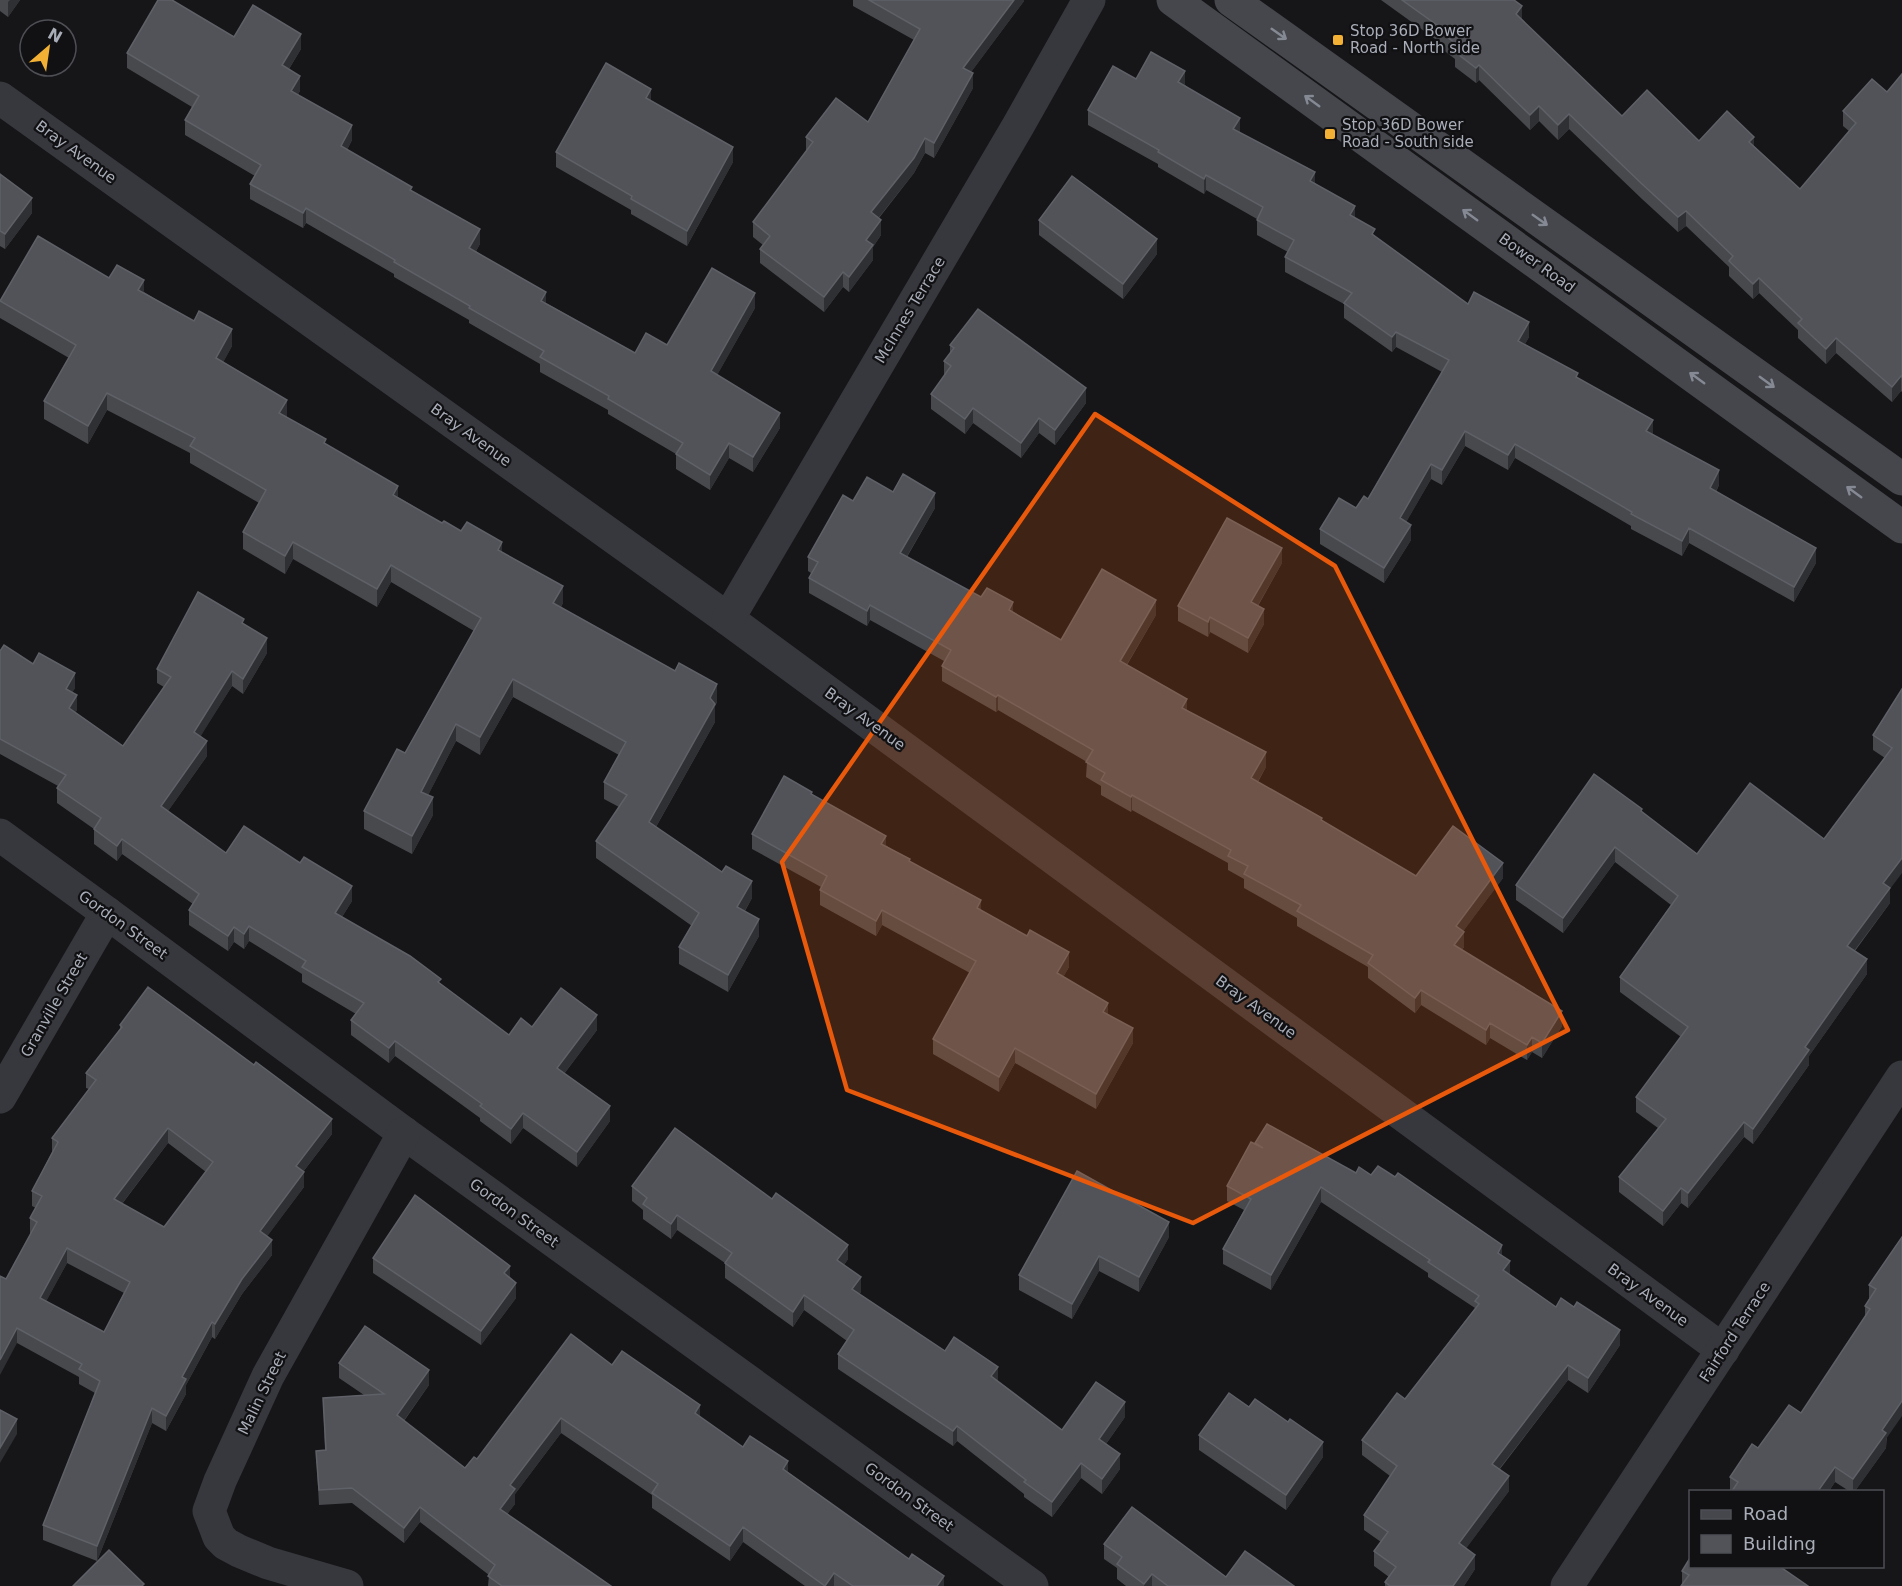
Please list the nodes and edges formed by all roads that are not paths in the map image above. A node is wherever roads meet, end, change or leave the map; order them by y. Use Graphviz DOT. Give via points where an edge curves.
graph roads {
  1 [pos="1089,0"];
  2 [pos="1173,0"];
  3 [pos="1231,0"];
  4 [pos="0,98"];
  5 [pos="1902,479"];
  6 [pos="1902,526"];
  7 [pos="728,619"];
  8 [pos="0,835"];
  9 [pos="107,913"];
  10 [pos="1902,1077"];
  11 [pos="0,1097"];
  12 [pos="404,1133"];
  13 [pos="1723,1350"];
  14 [pos="347,1586"];
  15 [pos="1032,1586"];
  16 [pos="1567,1586"];
  1 -- 7 [label="street, McInnes Terrace"];
  6 -- 2 [label="main road, Bower Road, one-way"];
  3 -- 5 [label="main road, one-way"];
  4 -- 7 [label="street, Bray Avenue"];
  7 -- 13 [label="street, Bray Avenue"];
  8 -- 9 [label="street, Gordon Street"];
  9 -- 11 [label="street, Granville Street"];
  9 -- 12 [label="street, Gordon Street"];
  10 -- 13 [label="street, Fairford Terrace"];
  12 -- 14 [label="street, Malin Street" via="268,1376 209,1511 219,1537 238,1551"];
  12 -- 15 [label="street, Gordon Street"];
  13 -- 16 [label="street, Fairford Terrace"];
}
